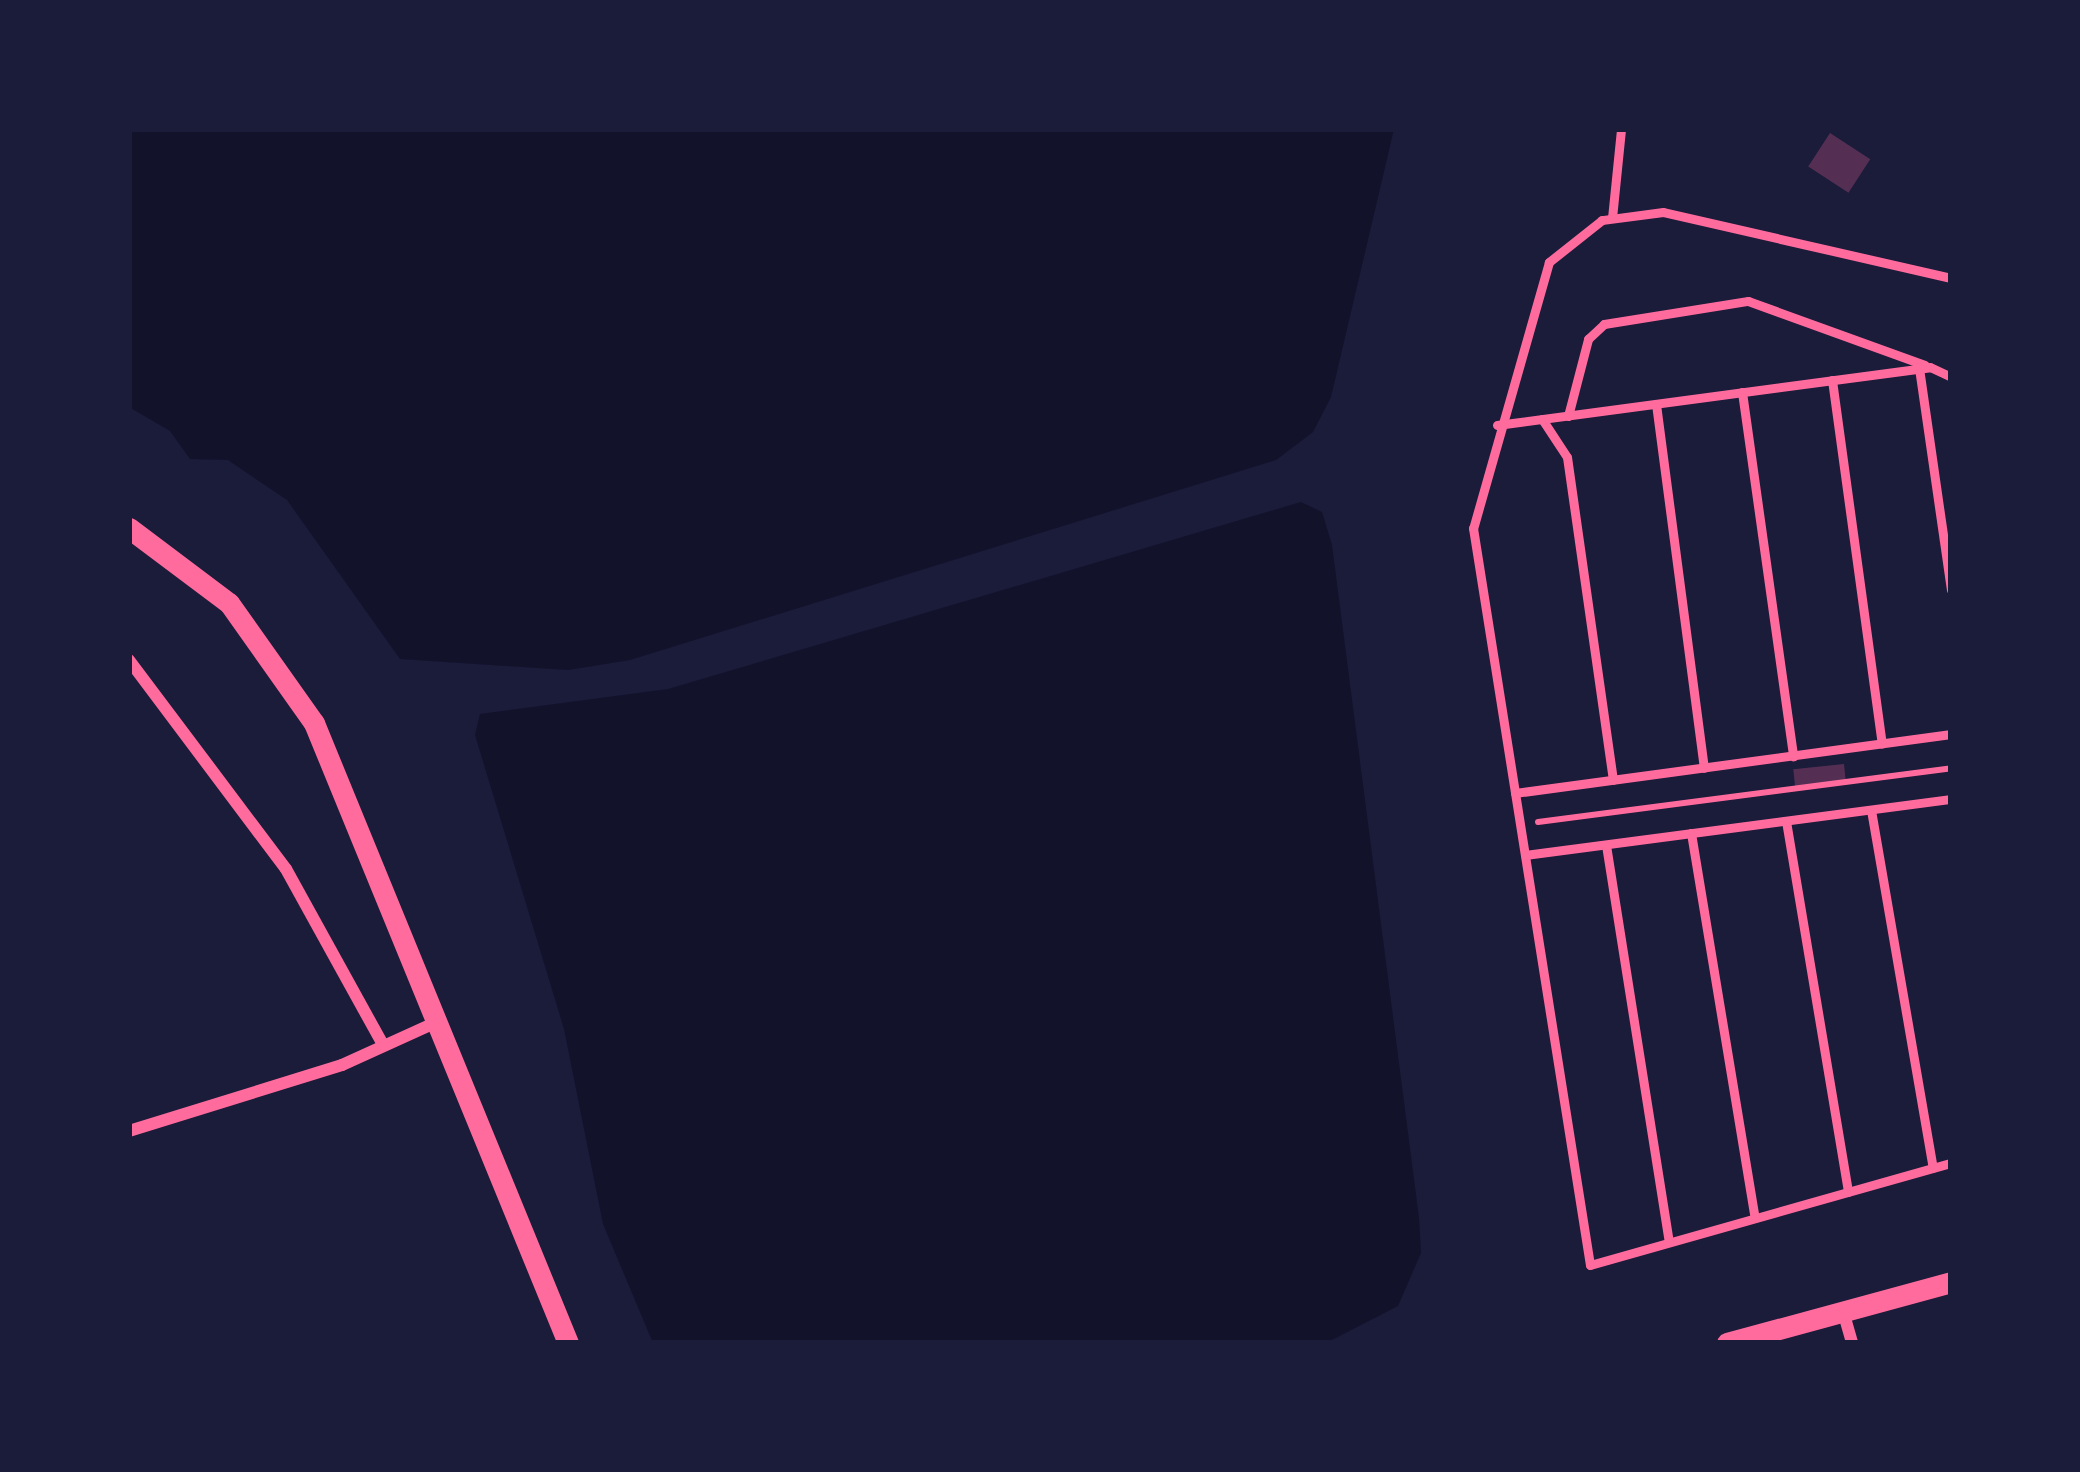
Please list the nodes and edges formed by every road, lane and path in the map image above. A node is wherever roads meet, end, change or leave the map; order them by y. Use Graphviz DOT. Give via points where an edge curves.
graph roads {
  1 [pos="1621,129"];
  2 [pos="1612,218"];
  3 [pos="1951,278"];
  4 [pos="1925,368"];
  5 [pos="1951,377"];
  6 [pos="1832,380"];
  7 [pos="1742,392"];
  8 [pos="1656,404"];
  9 [pos="1568,416"];
  10 [pos="1542,419"];
  11 [pos="1497,425"];
  12 [pos="129,528"];
  13 [pos="1951,590"];
  14 [pos="129,660"];
  15 [pos="1951,734"];
  16 [pos="1882,744"];
  17 [pos="1793,756"];
  18 [pos="1704,768"];
  19 [pos="1951,768"];
  20 [pos="1613,780"];
  21 [pos="1515,794"];
  22 [pos="1951,800"];
  23 [pos="1871,810"];
  24 [pos="1786,821"];
  25 [pos="1537,822"];
  26 [pos="1691,833"];
  27 [pos="1606,845"];
  28 [pos="1525,855"];
  29 [pos="437,1022"];
  30 [pos="383,1045"];
  31 [pos="129,1131"];
  32 [pos="1951,1163"];
  33 [pos="1933,1168"];
  34 [pos="1848,1192"];
  35 [pos="1755,1218"];
  36 [pos="1669,1242"];
  37 [pos="1951,1282"];
  38 [pos="1844,1311"];
  39 [pos="568,1343"];
  40 [pos="1727,1343"];
  41 [pos="1852,1343"];
  1 -- 2 [label="lane"];
  2 -- 3 [label="lane" via="1663,212"];
  2 -- 11 [label="lane" via="1549,262"];
  4 -- 5 [label="lane"];
  4 -- 6 [label="lane"];
  4 -- 9 [label="lane" via="1748,301 1604,324 1588,338"];
  4 -- 13 [label="lane"];
  6 -- 7 [label="lane"];
  6 -- 16 [label="lane"];
  7 -- 8 [label="lane"];
  7 -- 17 [label="lane"];
  8 -- 9 [label="lane"];
  8 -- 18 [label="lane"];
  9 -- 10 [label="lane"];
  10 -- 11 [label="lane"];
  10 -- 20 [label="lane" via="1567,457"];
  11 -- 21 [label="lane" via="1473,528"];
  12 -- 29 [label="street" via="229,603 288,678 343,777"];
  14 -- 30 [label="street" via="286,869"];
  15 -- 16 [label="lane"];
  16 -- 17 [label="lane"];
  17 -- 18 [label="lane"];
  18 -- 20 [label="lane"];
  19 -- 25 [label="path"];
  20 -- 21 [label="lane"];
  21 -- 28 [label="lane"];
  22 -- 23 [label="lane"];
  23 -- 24 [label="lane"];
  23 -- 33 [label="lane"];
  24 -- 26 [label="lane"];
  24 -- 34 [label="lane"];
  26 -- 27 [label="lane"];
  26 -- 35 [label="lane"];
  27 -- 28 [label="lane"];
  27 -- 36 [label="lane"];
  28 -- 36 [label="lane" via="1590,1265"];
  29 -- 30 [label="street"];
  29 -- 39 [label="street"];
  30 -- 31 [label="street"];
  32 -- 33 [label="lane"];
  33 -- 34 [label="lane"];
  34 -- 35 [label="lane"];
  35 -- 36 [label="lane"];
  37 -- 38 [label="street"];
  38 -- 40 [label="street"];
  38 -- 41 [label="street"];
}
